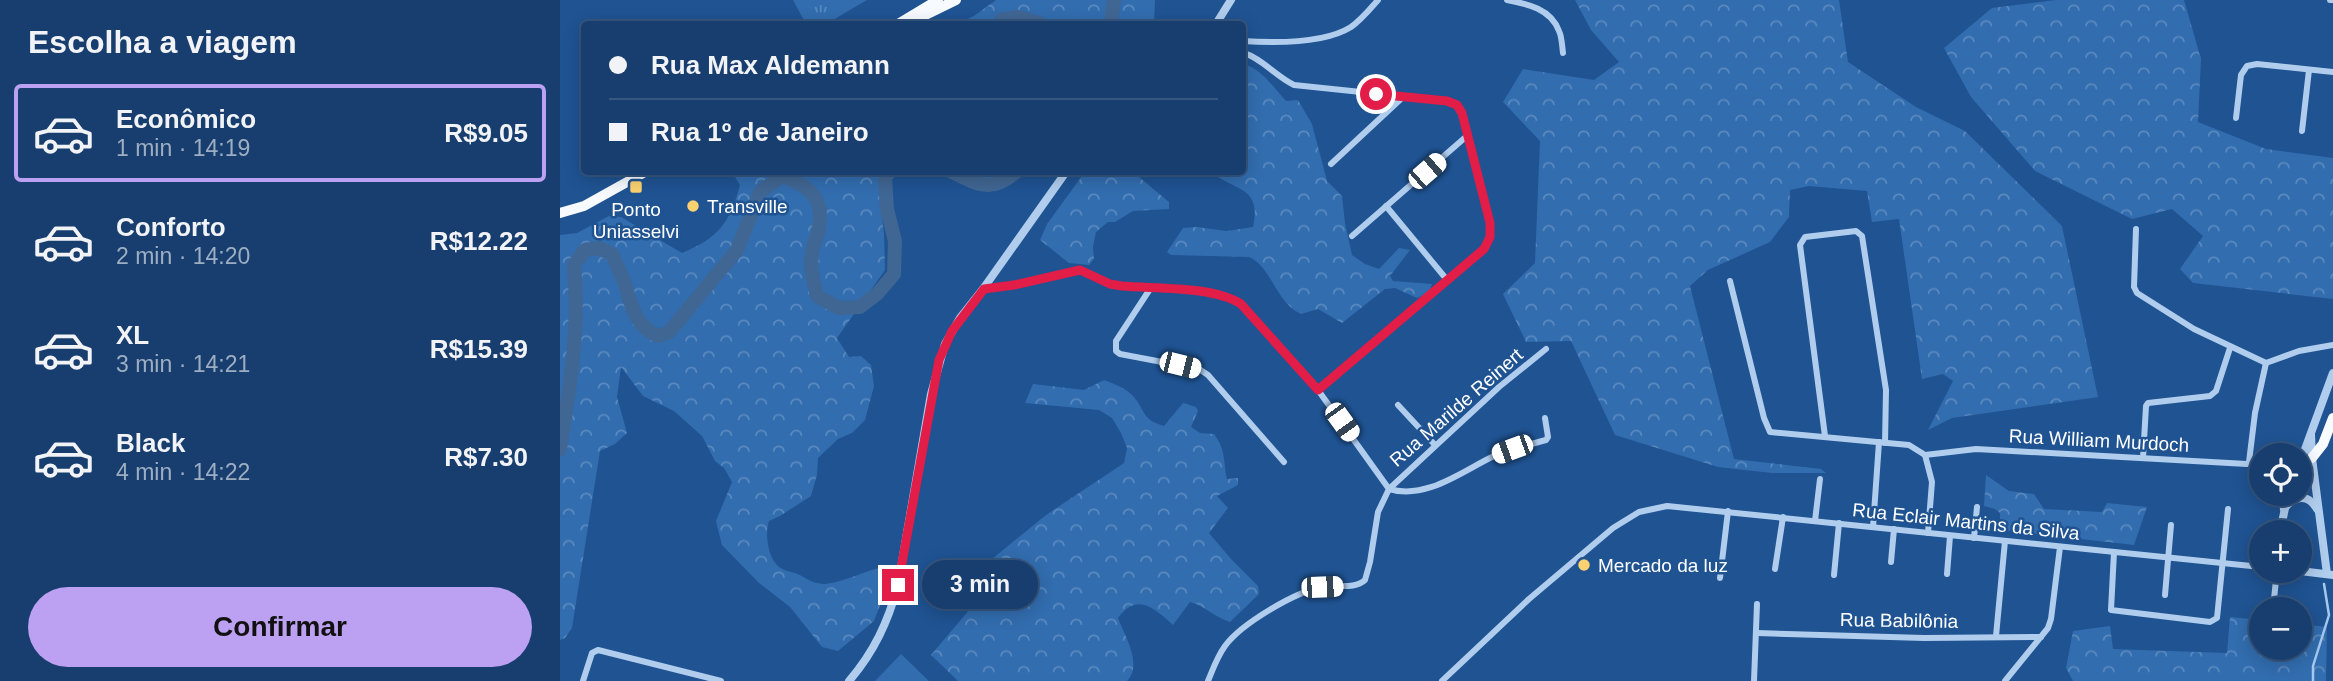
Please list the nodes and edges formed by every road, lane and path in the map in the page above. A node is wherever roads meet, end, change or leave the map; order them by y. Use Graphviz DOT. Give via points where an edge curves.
graph roads {
  1 [pos="938,0"];
  2 [pos="956,0"];
  3 [pos="1231,0"];
  4 [pos="1378,0"];
  5 [pos="1507,0"];
  6 [pos="903,21"];
  7 [pos="913,21"];
  8 [pos="1218,21"];
  9 [pos="1246,41"];
  10 [pos="1246,53"];
  11 [pos="1563,53"];
  12 [pos="2309,70"];
  13 [pos="2333,72"];
  14 [pos="1403,97"];
  15 [pos="2235,118"];
  16 [pos="2302,131"];
  17 [pos="1468,135"];
  18 [pos="1331,164"];
  19 [pos="640,175"];
  20 [pos="1064,175"];
  21 [pos="1386,206"];
  22 [pos="560,213"];
  23 [pos="2136,229"];
  24 [pos="1352,236"];
  25 [pos="1448,281"];
  26 [pos="1730,281"];
  27 [pos="984,289"];
  28 [pos="1150,289"];
  29 [pos="2333,345"];
  30 [pos="2230,348"];
  31 [pos="1546,349"];
  32 [pos="2266,363"];
  33 [pos="2333,373"];
  34 [pos="1318,390"];
  35 [pos="1398,405"];
  36 [pos="1545,418"];
  37 [pos="2333,418"];
  38 [pos="2311,434"];
  39 [pos="1825,436"];
  40 [pos="1882,443"];
  41 [pos="2308,443"];
  42 [pos="2311,443"];
  43 [pos="1435,444"];
  44 [pos="1926,454"];
  45 [pos="2143,458"];
  46 [pos="2312,458"];
  47 [pos="1284,462"];
  48 [pos="1820,480"];
  49 [pos="1388,489"];
  50 [pos="2285,506"];
  51 [pos="1977,507"];
  52 [pos="2228,509"];
  53 [pos="2284,509"];
  54 [pos="1728,511"];
  55 [pos="2319,514"];
  56 [pos="1783,517"];
  57 [pos="2282,520"];
  58 [pos="1815,521"];
  59 [pos="1839,523"];
  60 [pos="2171,525"];
  61 [pos="1873,527"];
  62 [pos="1894,529"];
  63 [pos="1928,533"];
  64 [pos="1950,536"];
  65 [pos="1974,538"];
  66 [pos="2005,541"];
  67 [pos="2060,547"];
  68 [pos="2323,547"];
  69 [pos="2114,552"];
  70 [pos="2168,558"];
  71 [pos="2333,561"];
  72 [pos="1891,562"];
  73 [pos="2222,563"];
  74 [pos="2249,566"];
  75 [pos="1775,569"];
  76 [pos="1947,573"];
  77 [pos="2312,574"];
  78 [pos="1834,575"];
  79 [pos="2331,577"];
  80 [pos="1720,578"];
  81 [pos="2165,595"];
  82 [pos="1757,604"];
  83 [pos="1757,633"];
  84 [pos="1996,636"];
  85 [pos="2041,636"];
  86 [pos="583,681"];
  87 [pos="722,681"];
  88 [pos="850,681"];
  89 [pos="1208,681"];
  90 [pos="1442,681"];
  91 [pos="1754,681"];
  92 [pos="2005,681"];
  1 -- 6 [label="main road"];
  2 -- 7 [label="main road"];
  3 -- 8 [label="street"];
  4 -- 9 [label="street" via="1355,24 1340,32 1280,44"];
  5 -- 11 [label="street" via="1548,13 1559,30"];
  10 -- 14 [label="street" via="1294,85"];
  12 -- 13 [label="street"];
  12 -- 15 [label="street" via="2247,66 2241,75"];
  12 -- 16 [label="street"];
  14 -- 17 [label="street" via="1457,105"];
  14 -- 18 [label="street"];
  17 -- 21 [label="street"];
  17 -- 25 [label="street" via="1490,237 1484,249"];
  19 -- 22 [label="main road" via="584,206"];
  20 -- 27 [label="street"];
  21 -- 24 [label="street"];
  21 -- 25 [label="street"];
  23 -- 30 [label="street" via="2137,293"];
  25 -- 34 [label="street"];
  26 -- 39 [label="street" via="1770,432"];
  27 -- 28 [label="street" via="1080,270 1110,284"];
  27 -- 88 [label="street" via="952,331 939,360 891,611 874,648"];
  28 -- 34 [label="street" via="1228,296 1241,304"];
  28 -- 47 [label="street" via="1116,341 1116,351 1199,369"];
  29 -- 32 [label="street"];
  30 -- 32 [label="street"];
  30 -- 45 [label="street" via="2216,391 2210,396 2148,403"];
  31 -- 43 [label="street, Rua Marilde Reinert"];
  32 -- 45 [label="street, Rua William Murdoch" via="2247,464"];
  33 -- 38 [label="street"];
  34 -- 49 [label="street"];
  35 -- 43 [label="street"];
  36 -- 49 [label="street" via="1546,440 1495,456 1446,483 1406,492"];
  37 -- 46 [label="main road"];
  38 -- 41 [label="street"];
  38 -- 42 [label="street"];
  39 -- 40 [label="street"];
  39 -- 40 [label="street" via="1800,245 1805,237 1856,231 1862,236 1886,390"];
  40 -- 44 [label="street" via="1909,446"];
  40 -- 61 [label="street"];
  43 -- 49 [label="street, Rua Marilde Reinert"];
  44 -- 45 [label="street, Rua William Murdoch" via="1976,449"];
  44 -- 63 [label="street" via="1932,482"];
  46 -- 55 [label="street"];
  48 -- 58 [label="street"];
  49 -- 89 [label="street" via="1378,512 1365,580 1295,596 1260,618 1226,644"];
  50 -- 53 [label="street"];
  51 -- 65 [label="street"];
  52 -- 73 [label="street"];
  53 -- 55 [label="street" via="2296,498 2303,498 2311,500"];
  53 -- 57 [label="street"];
  54 -- 56 [label="street, Rua Eclair Martins da Silva"];
  54 -- 80 [label="street"];
  54 -- 90 [label="street, Rua Eclair Martins da Silva" via="1667,506 1639,512 1613,528 1529,599"];
  55 -- 68 [label="street"];
  56 -- 58 [label="street, Rua Eclair Martins da Silva"];
  56 -- 75 [label="street"];
  58 -- 59 [label="street, Rua Eclair Martins da Silva"];
  59 -- 61 [label="street, Rua Eclair Martins da Silva"];
  59 -- 78 [label="street"];
  60 -- 70 [label="street"];
  61 -- 62 [label="street, Rua Eclair Martins da Silva"];
  62 -- 63 [label="street, Rua Eclair Martins da Silva"];
  62 -- 72 [label="street"];
  63 -- 64 [label="street, Rua Eclair Martins da Silva"];
  64 -- 65 [label="street, Rua Eclair Martins da Silva"];
  64 -- 76 [label="street"];
  65 -- 66 [label="street, Rua Eclair Martins da Silva"];
  66 -- 67 [label="street, Rua Eclair Martins da Silva"];
  66 -- 84 [label="street"];
  67 -- 69 [label="street, Rua Eclair Martins da Silva"];
  67 -- 85 [label="street" via="2051,619"];
  68 -- 71 [label="street"];
  68 -- 79 [label="street"];
  69 -- 70 [label="street, Rua Eclair Martins da Silva"];
  69 -- 73 [label="street" via="2111,610 2210,622 2217,618"];
  70 -- 73 [label="street, Rua Eclair Martins da Silva"];
  70 -- 81 [label="street"];
  73 -- 74 [label="street, Rua Eclair Martins da Silva"];
  77 -- 79 [label="street"];
  82 -- 83 [label="street"];
  83 -- 84 [label="street, Rua Babilônia"];
  83 -- 91 [label="street"];
  84 -- 85 [label="street, Rua Babilônia"];
  85 -- 92 [label="street"];
  86 -- 87 [label="street" via="592,653 598,650"];
}
